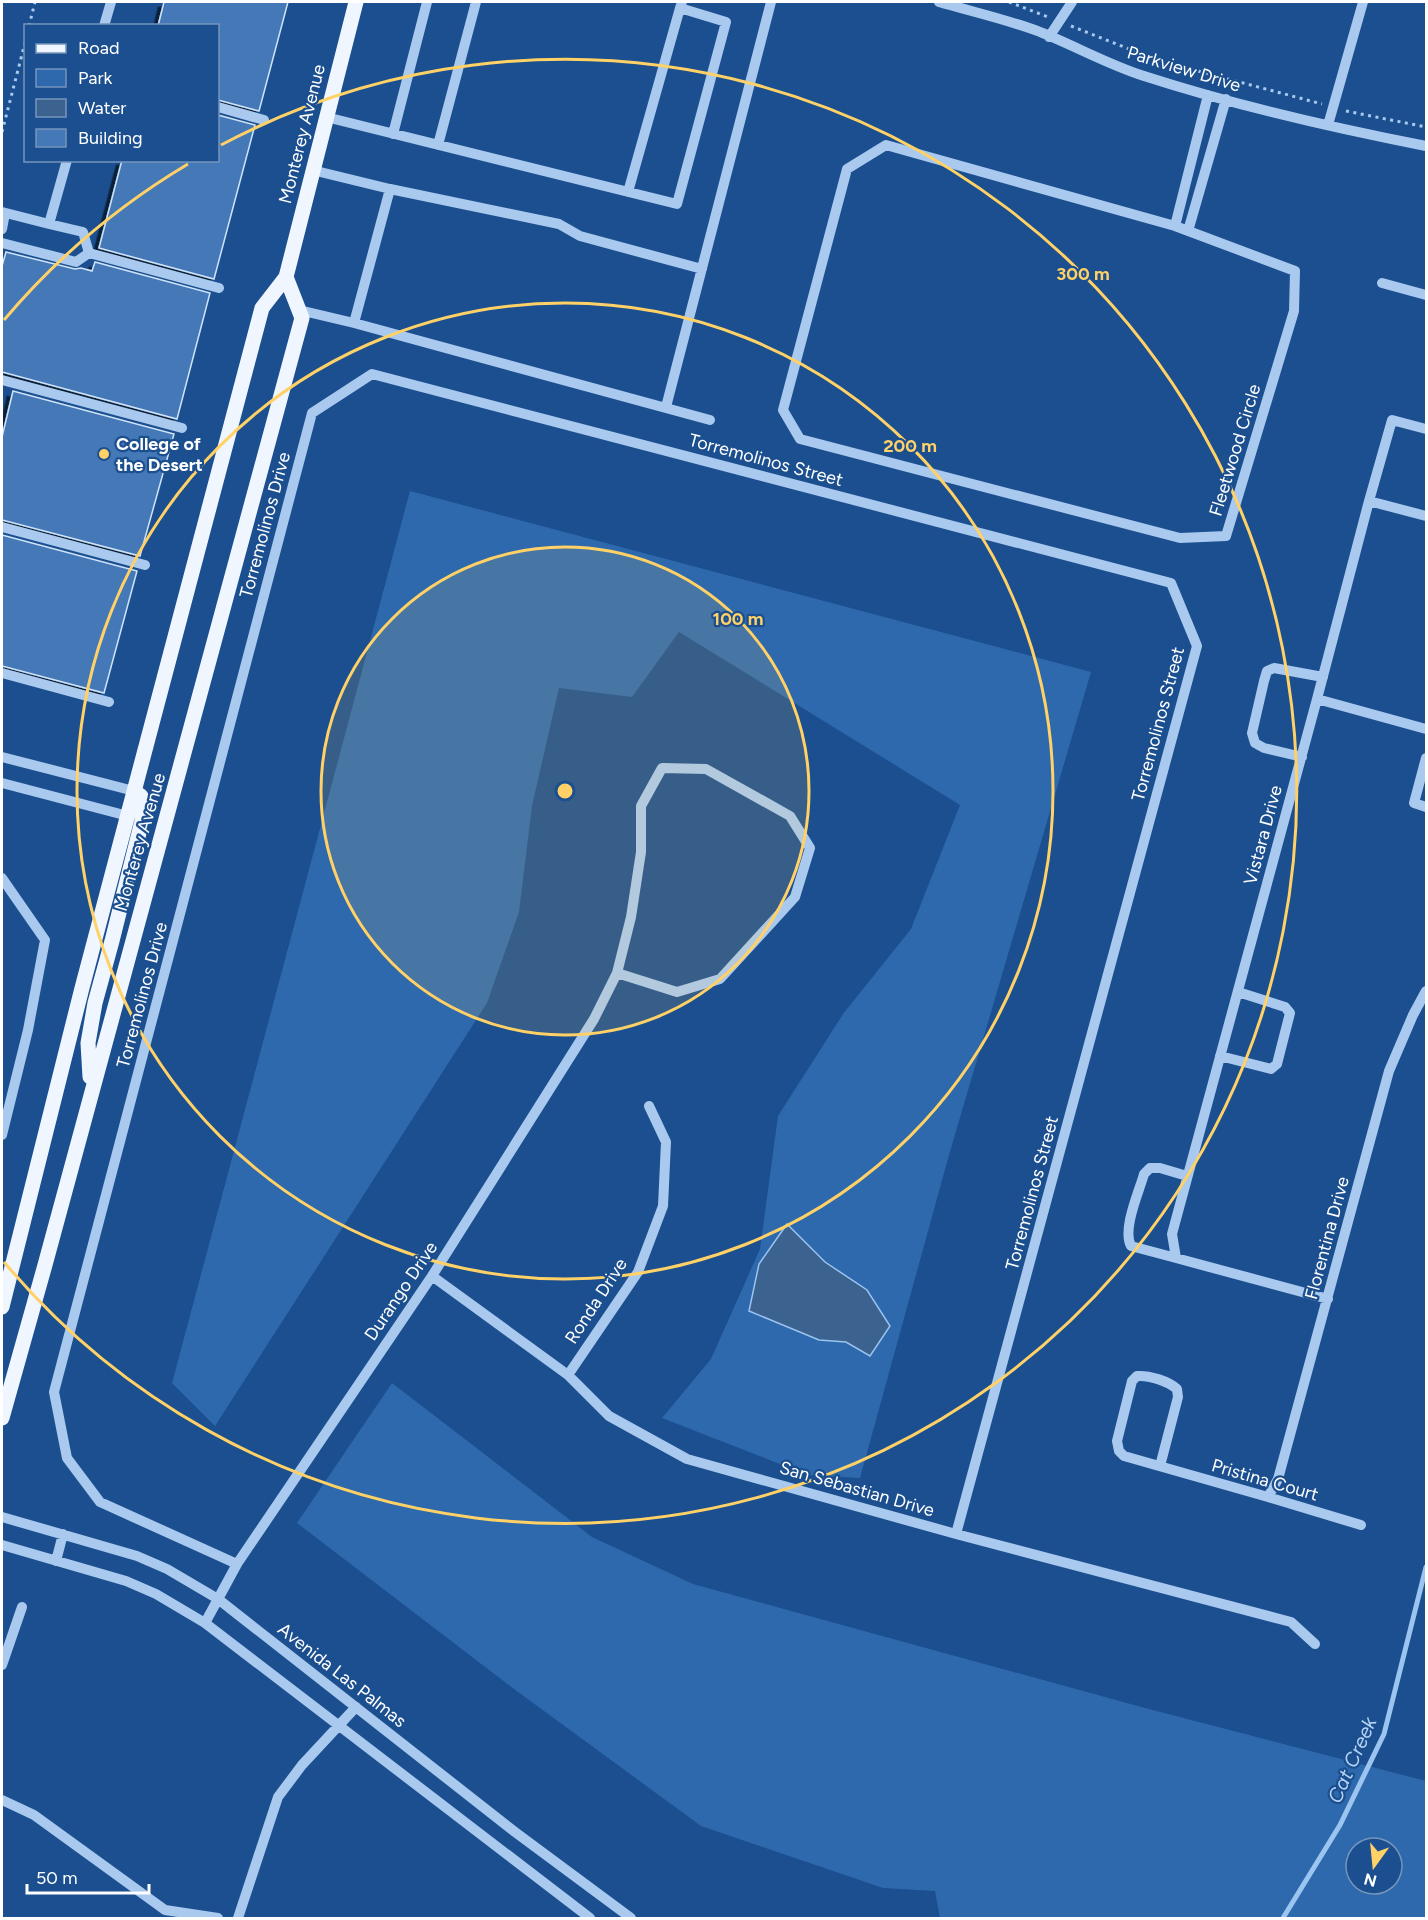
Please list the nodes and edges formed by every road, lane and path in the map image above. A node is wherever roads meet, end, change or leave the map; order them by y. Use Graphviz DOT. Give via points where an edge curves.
graph roads {
  1 [pos="35,2"];
  2 [pos="111,2"];
  3 [pos="356,2"];
  4 [pos="427,2"];
  5 [pos="476,2"];
  6 [pos="771,2"];
  7 [pos="939,2"];
  8 [pos="1072,2"];
  9 [pos="1363,2"];
  10 [pos="681,5"];
  11 [pos="30,24"];
  12 [pos="105,24"];
  13 [pos="1095,36"];
  14 [pos="1049,37"];
  15 [pos="24,47"];
  16 [pos="1286,94"];
  17 [pos="1208,95"];
  18 [pos="1226,99"];
  19 [pos="219,107"];
  20 [pos="326,117"];
  21 [pos="264,120"];
  22 [pos="1390,120"];
  23 [pos="1328,125"];
  24 [pos="1426,127"];
  25 [pos="2,132"];
  26 [pos="393,134"];
  27 [pos="438,145"];
  28 [pos="1426,146"];
  29 [pos="66,162"];
  30 [pos="312,170"];
  31 [pos="390,189"];
  32 [pos="628,192"];
  33 [pos="3,212"];
  34 [pos="49,224"];
  35 [pos="1175,226"];
  36 [pos="2,229"];
  37 [pos="1188,231"];
  38 [pos="2,243"];
  39 [pos="89,253"];
  40 [pos="702,269"];
  41 [pos="286,277"];
  42 [pos="1382,283"];
  43 [pos="219,288"];
  44 [pos="1426,295"];
  45 [pos="299,310"];
  46 [pos="354,323"];
  47 [pos="372,374"];
  48 [pos="2,380"];
  49 [pos="666,407"];
  50 [pos="710,420"];
  51 [pos="182,428"];
  52 [pos="1426,429"];
  53 [pos="1369,501"];
  54 [pos="1426,516"];
  55 [pos="2,526"];
  56 [pos="145,565"];
  57 [pos="2,673"];
  58 [pos="1323,677"];
  59 [pos="1317,699"];
  60 [pos="109,702"];
  61 [pos="1426,729"];
  62 [pos="2,757"];
  63 [pos="1302,757"];
  64 [pos="1426,758"];
  65 [pos="2,783"];
  66 [pos="134,791"];
  67 [pos="1426,807"];
  68 [pos="128,816"];
  69 [pos="2,878"];
  70 [pos="617,973"];
  71 [pos="1426,991"];
  72 [pos="1238,992"];
  73 [pos="1220,1056"];
  74 [pos="91,1091"];
  75 [pos="649,1107"];
  76 [pos="2,1135"];
  77 [pos="1187,1176"];
  78 [pos="1176,1258"];
  79 [pos="432,1276"];
  80 [pos="1328,1299"];
  81 [pos="2,1307"];
  82 [pos="567,1375"];
  83 [pos="2,1418"];
  84 [pos="1160,1466"];
  85 [pos="1268,1497"];
  86 [pos="2,1516"];
  87 [pos="1361,1525"];
  88 [pos="63,1534"];
  89 [pos="956,1534"];
  90 [pos="2,1545"];
  91 [pos="56,1561"];
  92 [pos="237,1564"];
  93 [pos="218,1599"];
  94 [pos="22,1607"];
  95 [pos="205,1623"];
  96 [pos="1315,1644"];
  97 [pos="2,1665"];
  98 [pos="356,1707"];
  99 [pos="339,1727"];
  100 [pos="2,1800"];
  101 [pos="218,1918"];
  102 [pos="238,1918"];
  103 [pos="590,1918"];
  104 [pos="631,1918"];
  1 -- 11 [label="path"];
  2 -- 12 [label="street"];
  3 -- 20 [label="main road, Monterey Avenue"];
  4 -- 26 [label="street"];
  5 -- 27 [label="street"];
  6 -- 40 [label="street"];
  7 -- 14 [label="street, Parkview Drive"];
  8 -- 14 [label="street"];
  9 -- 23 [label="street"];
  10 -- 32 [label="street"];
  10 -- 32 [label="street" via="726,22 677,204"];
  13 -- 16 [label="path" via="1156,60"];
  14 -- 17 [label="street, Parkview Drive" via="1143,76"];
  15 -- 25 [label="path"];
  17 -- 18 [label="street, Parkview Drive"];
  17 -- 35 [label="street"];
  18 -- 23 [label="street, Parkview Drive"];
  18 -- 37 [label="street"];
  19 -- 21 [label="street"];
  20 -- 26 [label="street"];
  20 -- 30 [label="main road, Monterey Avenue"];
  22 -- 24 [label="path"];
  23 -- 28 [label="street, Parkview Drive"];
  26 -- 27 [label="street"];
  27 -- 32 [label="street"];
  29 -- 34 [label="street"];
  30 -- 31 [label="street"];
  30 -- 41 [label="main road, Monterey Avenue"];
  31 -- 40 [label="street" via="559,224 580,237"];
  31 -- 46 [label="street"];
  33 -- 34 [label="street"];
  33 -- 36 [label="street"];
  34 -- 39 [label="street" via="83,232"];
  35 -- 37 [label="street, Fleetwood Circle"];
  35 -- 37 [label="street, Fleetwood Circle" via="886,145 847,169 783,410 800,439 1180,538 1226,536 1294,311 1295,271"];
  38 -- 39 [label="street" via="76,262"];
  39 -- 43 [label="street"];
  40 -- 49 [label="street"];
  41 -- 45 [label="main road, Monterey Avenue"];
  41 -- 66 [label="main road, Monterey Avenue" via="262,308"];
  42 -- 44 [label="street"];
  45 -- 46 [label="street"];
  45 -- 74 [label="main road, Monterey Avenue" via="302,318"];
  46 -- 49 [label="street"];
  47 -- 89 [label="street, Torremolinos Street" via="1171,583 1197,646"];
  47 -- 92 [label="street, Torremolinos Drive" via="312,413 54,1392 67,1458 100,1502"];
  48 -- 51 [label="street"];
  49 -- 50 [label="street"];
  52 -- 53 [label="street, Vistara Drive" via="1392,420"];
  53 -- 54 [label="street"];
  53 -- 58 [label="street, Vistara Drive"];
  55 -- 56 [label="street"];
  57 -- 60 [label="street"];
  58 -- 59 [label="street, Vistara Drive"];
  58 -- 63 [label="street" via="1274,668 1267,671 1264,681 1252,733 1255,743"];
  59 -- 61 [label="street"];
  59 -- 63 [label="street, Vistara Drive"];
  62 -- 66 [label="street"];
  63 -- 72 [label="street, Vistara Drive"];
  64 -- 67 [label="street" via="1414,803"];
  65 -- 68 [label="street"];
  66 -- 68 [label="main road, Monterey Avenue"];
  66 -- 74 [label="main road" via="144,805 142,821 94,1003 88,1043"];
  68 -- 81 [label="main road, Monterey Avenue"];
  69 -- 76 [label="street" via="45,940"];
  70 -- 70 [label="street, Durango Drive" via="677,992 720,979 795,897 810,848 790,816 706,769 662,768 641,806 641,852"];
  70 -- 79 [label="street, Durango Drive" via="594,1019"];
  71 -- 80 [label="street, Florentina Drive" via="1389,1071"];
  72 -- 73 [label="street, Vistara Drive"];
  72 -- 73 [label="street" via="1285,1007 1290,1013 1277,1064 1271,1069"];
  73 -- 77 [label="street, Vistara Drive"];
  74 -- 83 [label="main road, Monterey Avenue"];
  75 -- 82 [label="street, Ronda Drive" via="666,1142 663,1206 638,1272"];
  77 -- 78 [label="street, Vistara Drive" via="1172,1234"];
  77 -- 78 [label="street" via="1150,1168 1144,1174 1129,1227 1131,1246"];
  78 -- 80 [label="street"];
  79 -- 82 [label="street, San Sebastian Drive"];
  79 -- 92 [label="street, Durango Drive"];
  80 -- 85 [label="street, Florentina Drive" via="1278,1479"];
  82 -- 89 [label="street, San Sebastian Drive" via="609,1416 687,1460"];
  84 -- 84 [label="street, Pristina Court" via="1119,1451 1117,1440 1132,1381 1137,1376 1177,1389"];
  84 -- 85 [label="street, Pristina Court"];
  85 -- 87 [label="street, Pristina Court"];
  86 -- 88 [label="street, Avenida Las Palmas"];
  88 -- 91 [label="street"];
  88 -- 93 [label="street, Avenida Las Palmas" via="157,1564"];
  89 -- 96 [label="street, San Sebastian Drive" via="1291,1623"];
  90 -- 91 [label="street"];
  91 -- 95 [label="street" via="126,1581"];
  92 -- 93 [label="street, Durango Drive"];
  93 -- 95 [label="street, Durango Drive"];
  93 -- 98 [label="street, Avenida Las Palmas"];
  94 -- 97 [label="street"];
  95 -- 99 [label="street"];
  98 -- 99 [label="street"];
  98 -- 104 [label="street, Avenida Las Palmas"];
  99 -- 102 [label="street" via="278,1797"];
  99 -- 103 [label="street"];
  100 -- 101 [label="street" via="34,1815 165,1910"];
}
